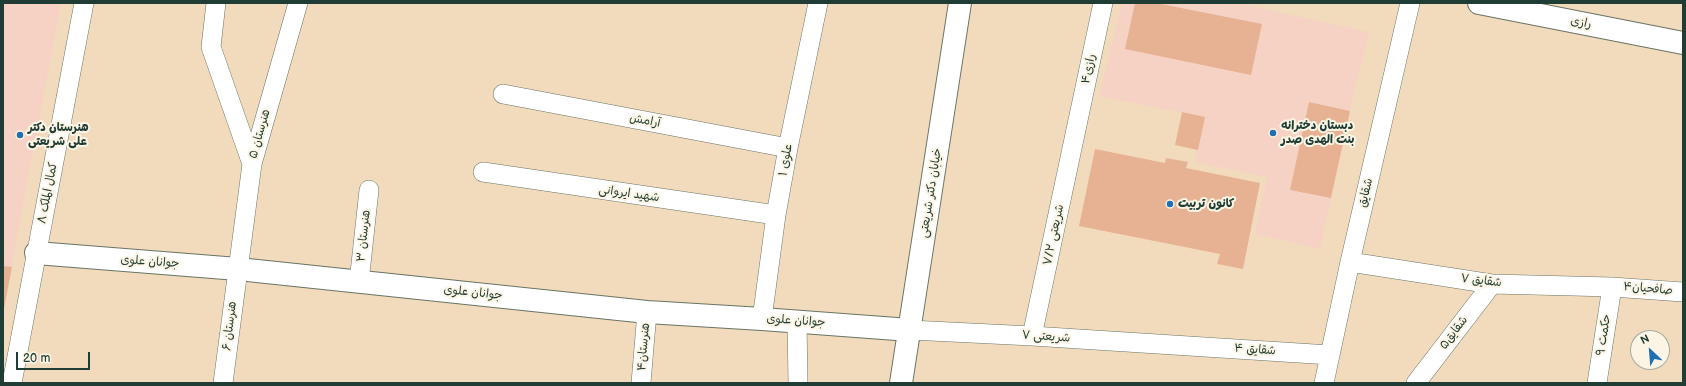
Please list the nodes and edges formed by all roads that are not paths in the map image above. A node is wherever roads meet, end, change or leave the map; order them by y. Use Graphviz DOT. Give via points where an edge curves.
graph roads {
  1 [pos="84,3"];
  2 [pos="216,3"];
  3 [pos="298,3"];
  4 [pos="818,3"];
  5 [pos="960,3"];
  6 [pos="1103,3"];
  7 [pos="1410,3"];
  8 [pos="1479,3"];
  9 [pos="1683,43"];
  10 [pos="503,94"];
  11 [pos="1075,134"];
  12 [pos="788,148"];
  13 [pos="252,164"];
  14 [pos="483,172"];
  15 [pos="369,190"];
  16 [pos="776,215"];
  17 [pos="36,253"];
  18 [pos="1350,262"];
  19 [pos="238,268"];
  20 [pos="359,282"];
  21 [pos="1492,284"];
  22 [pos="1612,287"];
  23 [pos="1683,292"];
  24 [pos="646,312"];
  25 [pos="762,318"];
  26 [pos="797,321"];
  27 [pos="910,330"];
  28 [pos="1032,336"];
  29 [pos="1181,346"];
  30 [pos="1330,355"];
  31 [pos="1422,379"];
  32 [pos="12,383"];
  33 [pos="223,383"];
  34 [pos="641,383"];
  35 [pos="798,383"];
  36 [pos="901,383"];
  37 [pos="1324,383"];
  38 [pos="1597,383"];
  1 -- 17 [label="street, کمال الملک ۸"];
  2 -- 13 [label="street" via="211,47"];
  3 -- 13 [label="street, هنرستان ۵"];
  4 -- 12 [label="street, علوی ۱"];
  5 -- 27 [label="street, خیابان دکتر شریعتی"];
  6 -- 11 [label="street, رازی۴"];
  7 -- 18 [label="street, شقایق"];
  8 -- 9 [label="street, رازی"];
  10 -- 12 [label="street, آرامش"];
  11 -- 28 [label="street, شریعتی ۷/۲"];
  12 -- 16 [label="street, علوی ۱"];
  13 -- 19 [label="street, هنرستان ۵"];
  14 -- 16 [label="street, شهید ایروانی"];
  15 -- 20 [label="street, هنرستان ۳"];
  16 -- 25 [label="street, علوی ۱"];
  17 -- 19 [label="street, جوانان علوی"];
  17 -- 32 [label="street, کمال الملک ۸"];
  18 -- 21 [label="street, شقایق ۷"];
  18 -- 30 [label="street, شقایق"];
  19 -- 20 [label="street, جوانان علوی"];
  19 -- 33 [label="street, هنرستان ۶"];
  20 -- 24 [label="street, جوانان علوی"];
  21 -- 22 [label="street, شقایق ۷"];
  21 -- 31 [label="street, شقایق۵"];
  22 -- 23 [label="street, صافحیان۴"];
  22 -- 38 [label="street, حکمت ۹"];
  24 -- 25 [label="street, جوانان علوی"];
  24 -- 34 [label="street, هنرستان۴"];
  25 -- 26 [label="street, جوانان علوی"];
  26 -- 27 [label="street, جوانان علوی"];
  26 -- 35 [label="street"];
  27 -- 28 [label="street, ۷ شریعتی"];
  27 -- 36 [label="street, خیابان دکتر شریعتی"];
  28 -- 29 [label="street, ۷ شریعتی"];
  29 -- 30 [label="street, شقایق ۴"];
  30 -- 37 [label="street, شقایق"];
}
